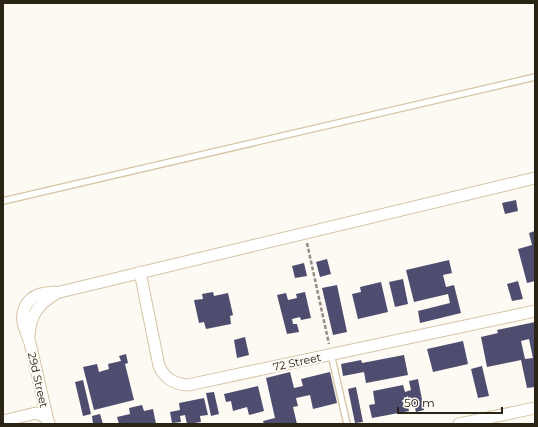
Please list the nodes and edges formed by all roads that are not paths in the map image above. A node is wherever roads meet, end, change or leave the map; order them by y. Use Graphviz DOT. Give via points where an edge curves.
graph roads {
  1 [pos="535,77"];
  2 [pos="535,178"];
  3 [pos="3,201"];
  4 [pos="140,272"];
  5 [pos="535,311"];
  6 [pos="331,354"];
  7 [pos="535,408"];
  8 [pos="3,421"];
  9 [pos="47,421"];
  10 [pos="347,424"];
  11 [pos="462,424"];
  1 -- 3 [label="lane"];
  2 -- 4 [label="street"];
  4 -- 6 [label="street, 72 Street" via="159,366 165,376 175,383 188,385"];
  4 -- 9 [label="street, 29d Street" via="60,292 36,310 32,318 29,339"];
  5 -- 6 [label="street, 72 Street"];
  6 -- 10 [label="lane"];
  7 -- 11 [label="street"];
  8 -- 9 [label="street" via="36,413"];
}
